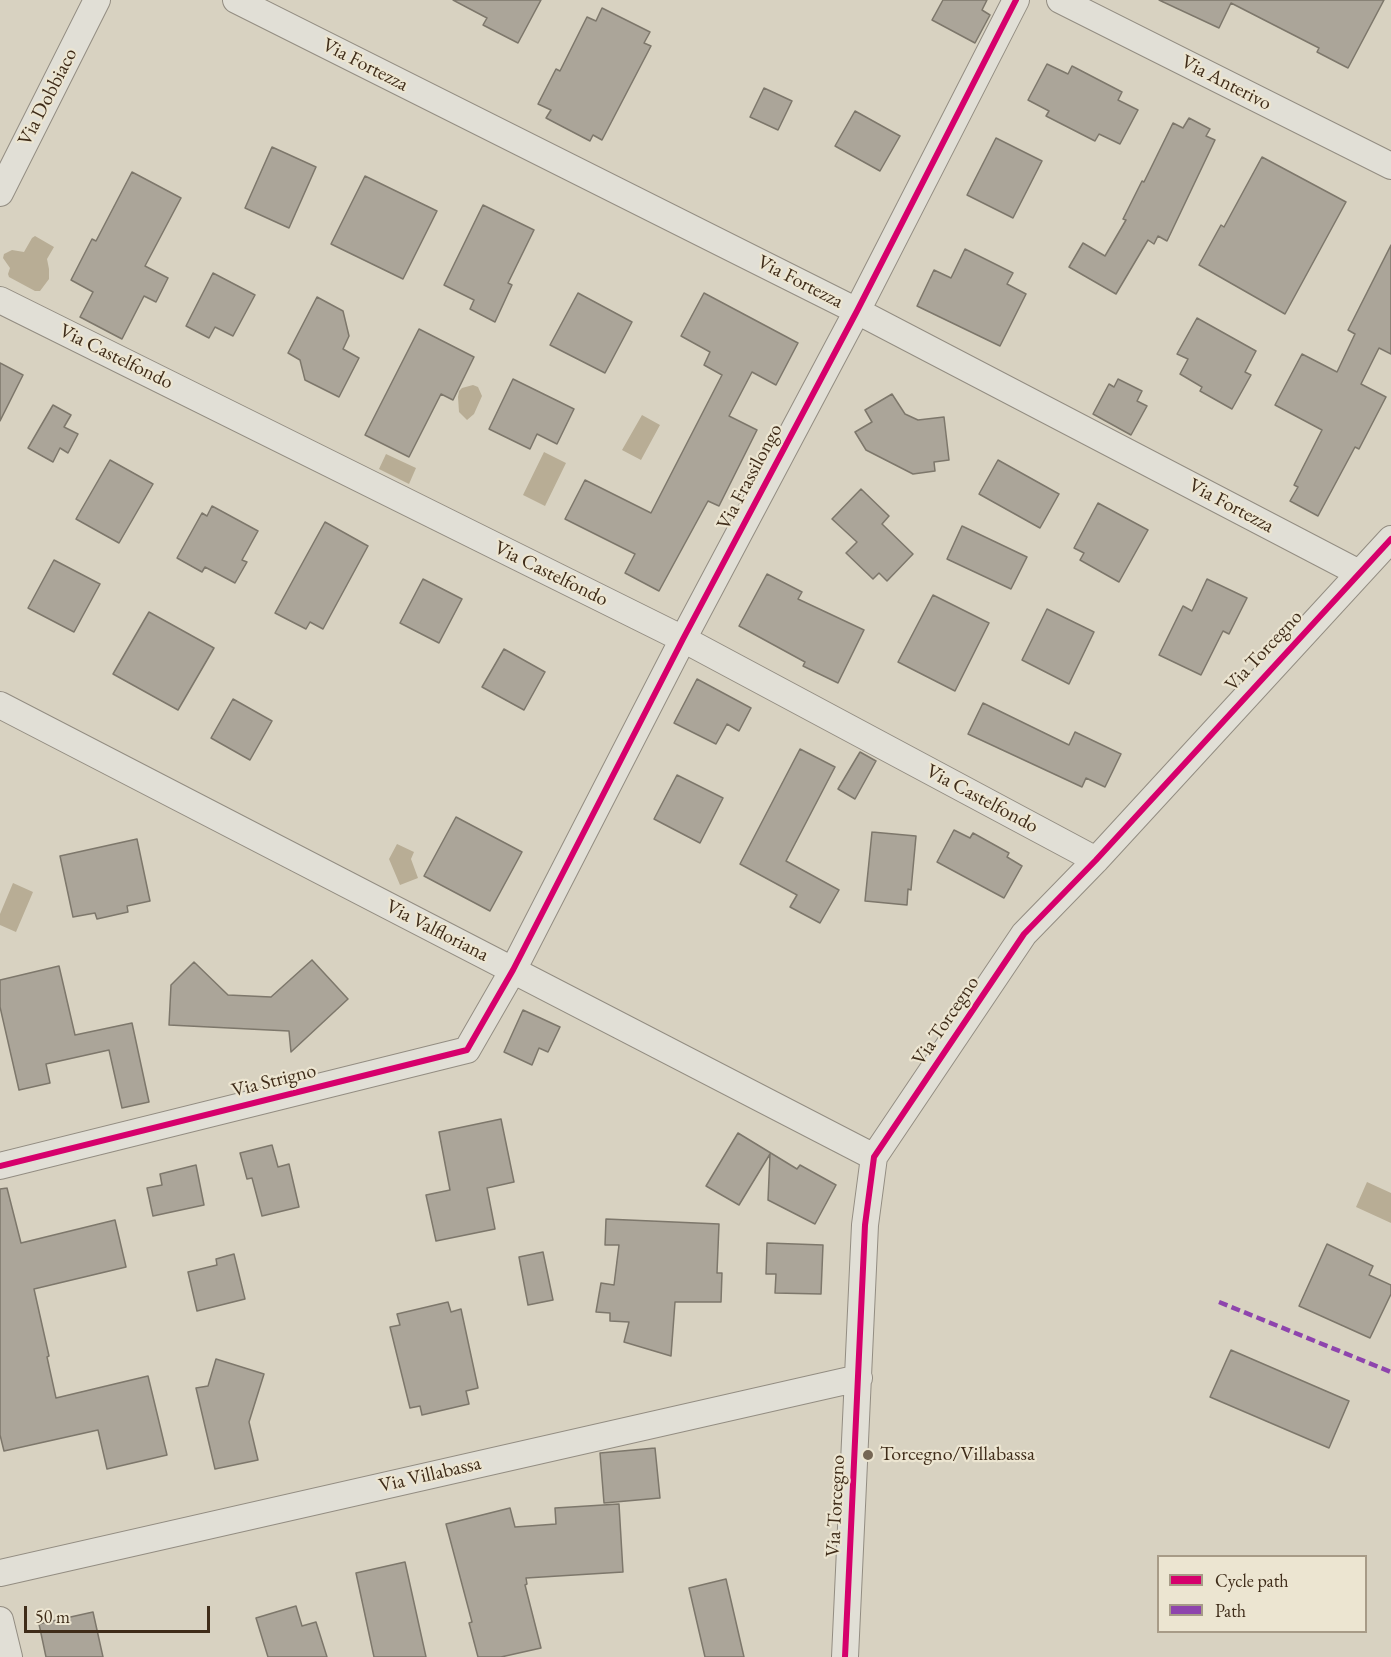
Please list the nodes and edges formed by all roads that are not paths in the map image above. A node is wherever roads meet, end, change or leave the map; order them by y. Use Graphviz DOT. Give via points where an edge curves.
graph roads {
  1 [pos="97,0"];
  2 [pos="236,0"];
  3 [pos="1016,0"];
  4 [pos="1060,0"];
  5 [pos="1391,166"];
  6 [pos="0,193"];
  7 [pos="0,300"];
  8 [pos="857,311"];
  9 [pos="1391,539"];
  10 [pos="1359,573"];
  11 [pos="683,639"];
  12 [pos="0,705"];
  13 [pos="1096,860"];
  14 [pos="513,970"];
  15 [pos="874,1156"];
  16 [pos="0,1166"];
  17 [pos="859,1378"];
  18 [pos="0,1573"];
  19 [pos="0,1620"];
  20 [pos="9,1657"];
  21 [pos="845,1657"];
  1 -- 6 [label="street, Via Dobbiaco"];
  2 -- 8 [label="street, Via Fortezza"];
  3 -- 8 [label="street, Via Frassilongo"];
  4 -- 5 [label="street, Via Anterivo"];
  7 -- 11 [label="street, Via Castelfondo"];
  8 -- 10 [label="street, Via Fortezza"];
  8 -- 11 [label="street, Via Frassilongo"];
  9 -- 10 [label="street, Via Torcegno"];
  10 -- 13 [label="street, Via Torcegno"];
  11 -- 13 [label="street, Via Castelfondo"];
  11 -- 14 [label="street, Via Frassilongo"];
  12 -- 14 [label="street, Via Valfloriana"];
  13 -- 15 [label="street, Via Torcegno" via="1024,934"];
  14 -- 15 [label="street, Via Valfloriana"];
  14 -- 16 [label="street, Via Strigno" via="467,1050"];
  15 -- 17 [label="street, Via Torcegno" via="865,1225"];
  17 -- 18 [label="street, Via Villabassa"];
  17 -- 21 [label="street, Via Torcegno"];
  19 -- 20 [label="street"];
}
